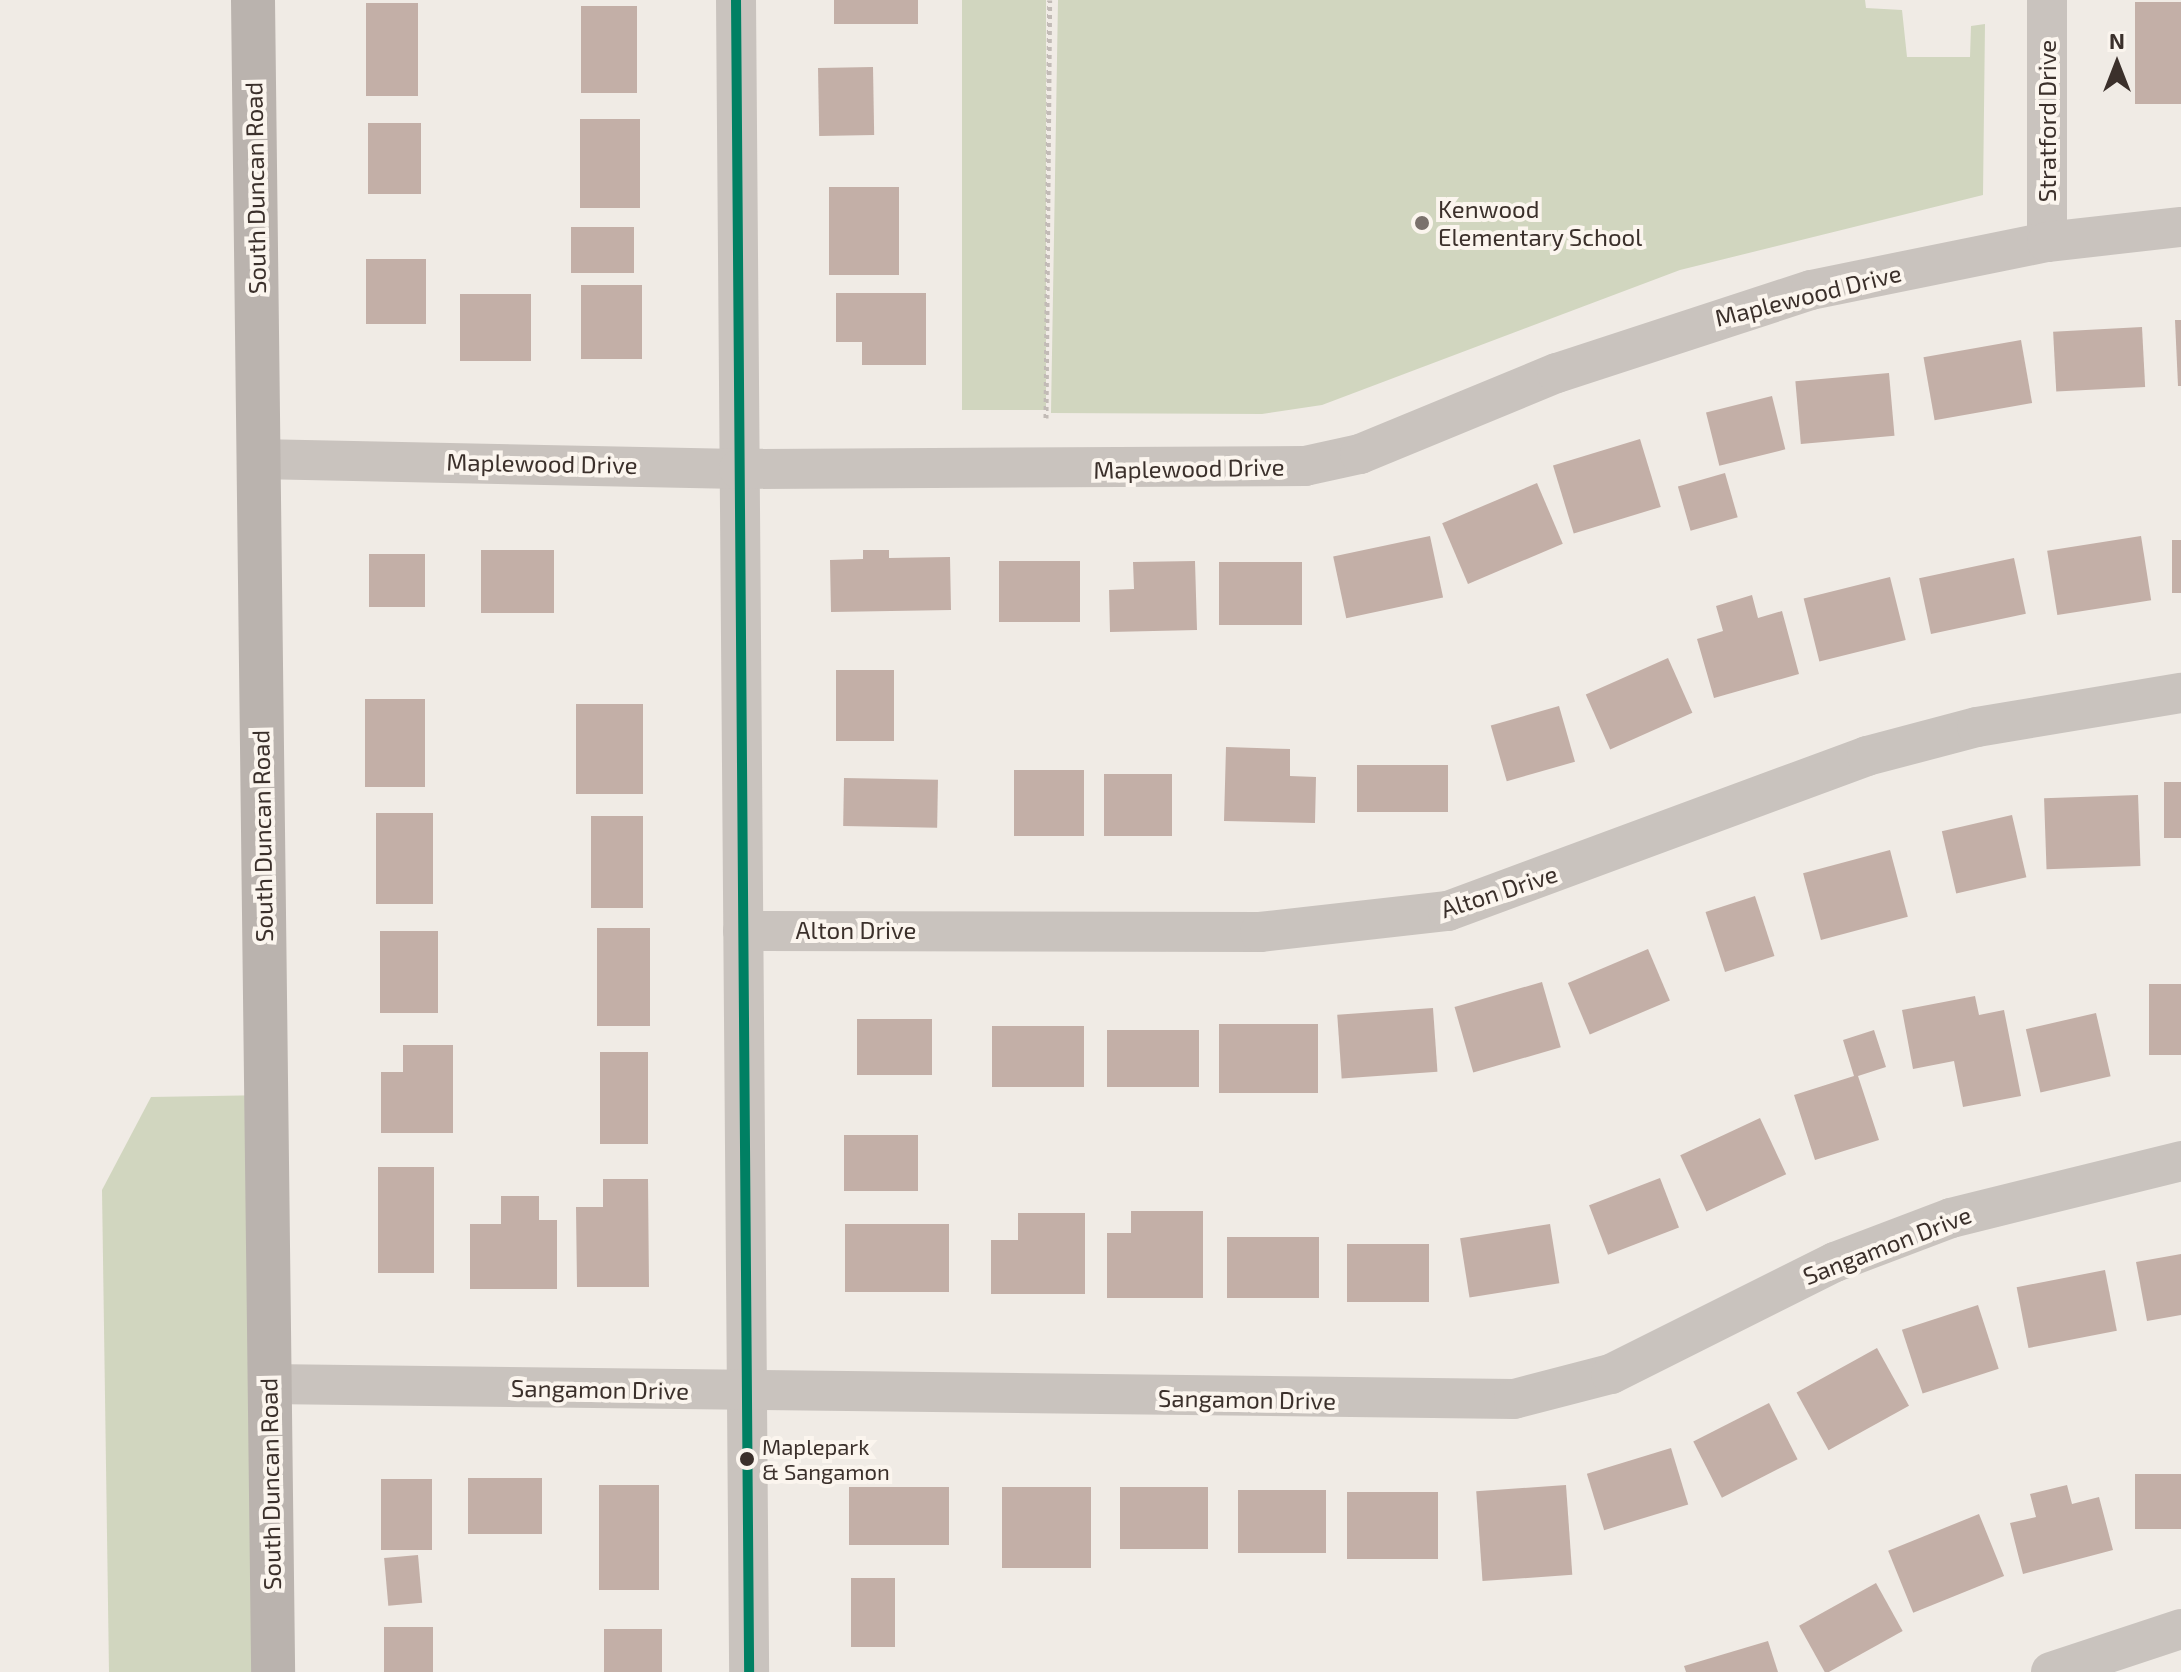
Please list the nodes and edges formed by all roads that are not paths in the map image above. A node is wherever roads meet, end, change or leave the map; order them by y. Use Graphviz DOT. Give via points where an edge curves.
graph roads {
  1 [pos="253,0"];
  2 [pos="736,0"];
  3 [pos="2047,0"];
  4 [pos="2181,227"];
  5 [pos="2047,242"];
  6 [pos="257,459"];
  7 [pos="739,469"];
  8 [pos="2181,693"];
  9 [pos="743,931"];
  10 [pos="2181,1161"];
  11 [pos="268,1384"];
  12 [pos="746,1393"];
  13 [pos="2181,1629"];
  14 [pos="273,1672"];
  15 [pos="749,1672"];
  16 [pos="2051,1672"];
  1 -- 6 [label="main road, South Duncan Road"];
  2 -- 7 [label="street"];
  3 -- 5 [label="street, Stratford Drive"];
  4 -- 5 [label="street, Maplewood Drive"];
  5 -- 7 [label="street, Maplewood Drive" via="1811,290 1703,322 1360,454 1305,466"];
  6 -- 7 [label="street, Maplewood Drive"];
  6 -- 11 [label="main road, South Duncan Road"];
  7 -- 9 [label="street"];
  8 -- 9 [label="street, Alton Drive" via="1977,727 1867,756 1492,899 1433,913 1260,932"];
  9 -- 12 [label="street"];
  10 -- 12 [label="street, Sangamon Drive" via="1951,1218 1835,1262 1611,1374 1527,1397 1433,1402"];
  11 -- 12 [label="street, Sangamon Drive"];
  11 -- 14 [label="main road, South Duncan Road"];
  12 -- 15 [label="street"];
  13 -- 16 [label="street"];
}
